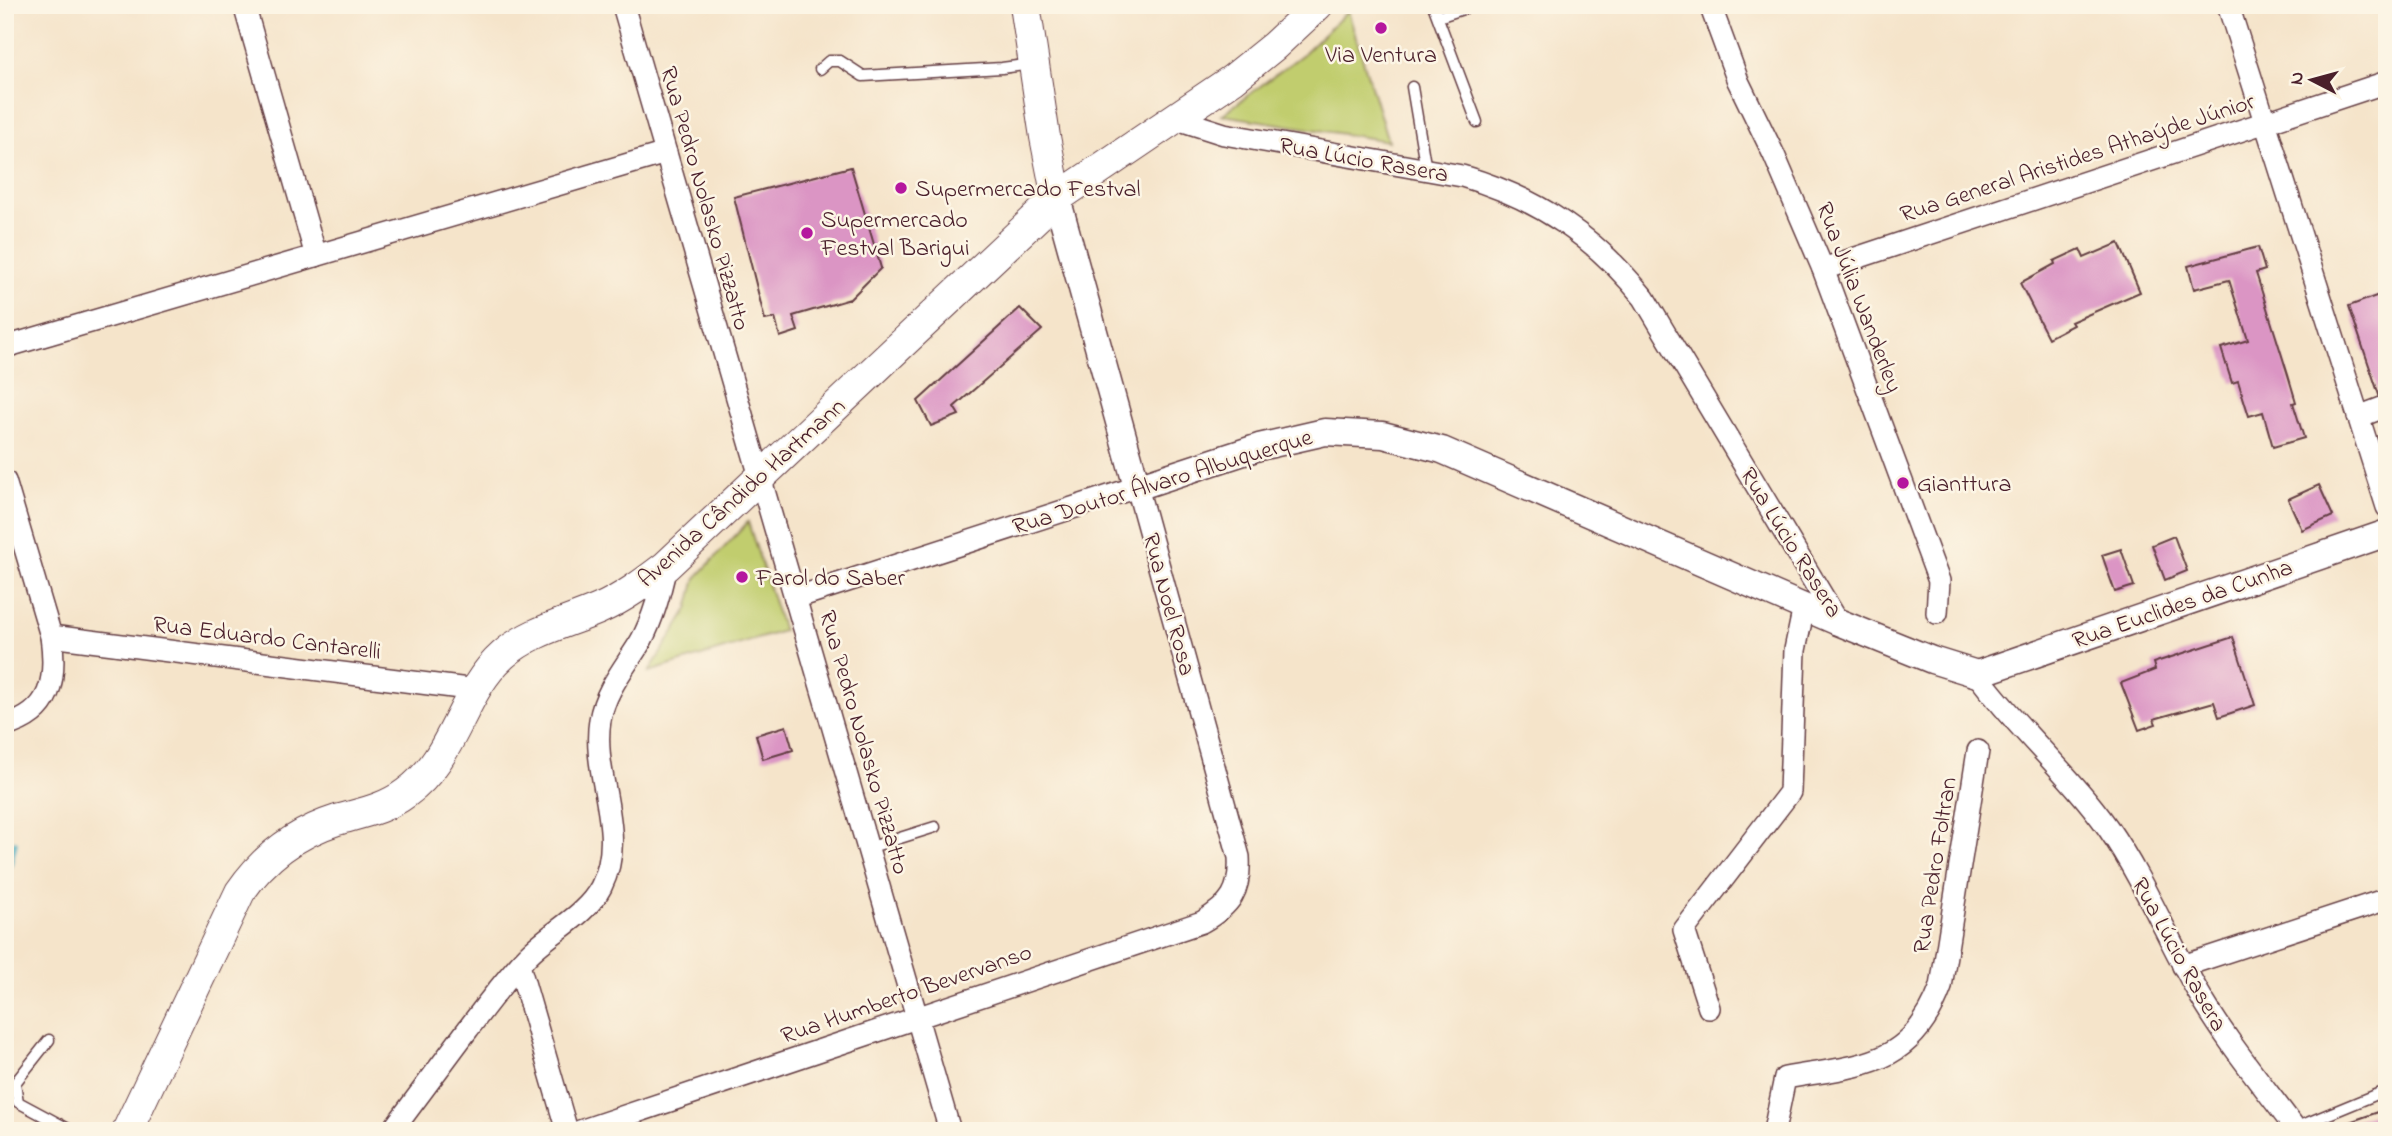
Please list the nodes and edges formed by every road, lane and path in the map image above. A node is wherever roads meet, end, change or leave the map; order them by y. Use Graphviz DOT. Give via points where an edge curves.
graph roads {
  1 [pos="244,5"];
  2 [pos="623,5"];
  3 [pos="1025,5"];
  4 [pos="1433,5"];
  5 [pos="1475,5"];
  6 [pos="1710,5"];
  7 [pos="2228,5"];
  8 [pos="1306,10"];
  9 [pos="1438,17"];
  10 [pos="1034,64"];
  11 [pos="820,69"];
  12 [pos="2387,82"];
  13 [pos="1412,87"];
  14 [pos="1177,119"];
  15 [pos="1477,122"];
  16 [pos="2265,122"];
  17 [pos="666,153"];
  18 [pos="1426,170"];
  19 [pos="1058,198"];
  20 [pos="316,256"];
  21 [pos="1824,269"];
  22 [pos="5,347"];
  23 [pos="2387,406"];
  24 [pos="2358,417"];
  25 [pos="760,477"];
  26 [pos="5,481"];
  27 [pos="1137,487"];
  28 [pos="2387,506"];
  29 [pos="2387,533"];
  30 [pos="666,566"];
  31 [pos="795,597"];
  32 [pos="1804,607"];
  33 [pos="1937,614"];
  34 [pos="1838,622"];
  35 [pos="51,636"];
  36 [pos="1977,674"];
  37 [pos="476,690"];
  38 [pos="5,726"];
  39 [pos="1978,751"];
  40 [pos="935,827"];
  41 [pos="868,848"];
  42 [pos="1237,888"];
  43 [pos="2387,900"];
  44 [pos="519,965"];
  45 [pos="2183,966"];
  46 [pos="1709,1008"];
  47 [pos="917,1017"];
  48 [pos="49,1040"];
  49 [pos="2387,1090"];
  50 [pos="408,1122"];
  51 [pos="2296,1130"];
  52 [pos="72,1131"];
  53 [pos="127,1131"];
  54 [pos="392,1131"];
  55 [pos="566,1131"];
  56 [pos="580,1131"];
  57 [pos="950,1131"];
  58 [pos="1774,1131"];
  1 -- 20 [label="street"];
  2 -- 17 [label="street, Rua Pedro Nolasko Pizzatto"];
  3 -- 10 [label="main road"];
  4 -- 9 [label="lane"];
  5 -- 9 [label="lane"];
  6 -- 21 [label="street, Rua Júlia Wanderley" via="1738,81"];
  7 -- 16 [label="street"];
  8 -- 14 [label="main road, Avenida Cândido Hartmann" via="1233,79"];
  9 -- 15 [label="lane"];
  10 -- 11 [label="lane" via="863,76 840,61 829,61"];
  10 -- 19 [label="main road"];
  12 -- 16 [label="street, Rua General Aristides Athaýde Júnior"];
  13 -- 18 [label="lane"];
  14 -- 18 [label="street, Rua Lúcio Rasera" via="1224,134"];
  14 -- 19 [label="main road, Avenida Cândido Hartmann"];
  16 -- 21 [label="street, Rua General Aristides Athaýde Júnior"];
  16 -- 24 [label="street"];
  17 -- 20 [label="street"];
  17 -- 25 [label="street, Rua Pedro Nolasko Pizzatto"];
  18 -- 34 [label="street, Rua Lúcio Rasera" via="1462,176 1517,195 1579,233 1626,276 1655,314"];
  19 -- 25 [label="main road, Avenida Cândido Hartmann"];
  19 -- 27 [label="street, Rua Noel Rosa"];
  20 -- 22 [label="street"];
  21 -- 33 [label="street, Rua Júlia Wanderley" via="1939,581"];
  23 -- 24 [label="street"];
  24 -- 28 [label="street"];
  25 -- 30 [label="main road, Avenida Cândido Hartmann"];
  25 -- 31 [label="street, Rua Pedro Nolasko Pizzatto"];
  26 -- 35 [label="street"];
  27 -- 31 [label="street, Rua Doutor Álvaro Albuquerque"];
  27 -- 32 [label="street, Rua Doutor Álvaro Albuquerque" via="1289,439 1325,432 1383,435 1442,450"];
  27 -- 42 [label="street, Rua Noel Rosa" via="1239,857"];
  29 -- 36 [label="street, Rua Euclides da Cunha"];
  30 -- 37 [label="main road, Avenida Cândido Hartmann" via="617,600 524,640 504,654"];
  30 -- 44 [label="street" via="651,620 604,701 600,721 600,760 612,826 608,870 592,900"];
  31 -- 41 [label="street, Rua Pedro Nolasko Pizzatto"];
  32 -- 34 [label="street, Rua Doutor Álvaro Albuquerque"];
  32 -- 46 [label="street" via="1795,650 1790,792 1684,930"];
  34 -- 36 [label="street, Rua Lúcio Rasera"];
  35 -- 37 [label="street, Rua Eduardo Cantarelli"];
  35 -- 38 [label="street" via="53,667 48,695 28,717"];
  36 -- 45 [label="street, Rua Lúcio Rasera" via="2108,828"];
  37 -- 53 [label="main road, Avenida Cândido Hartmann" via="450,741 422,780 388,804 293,839 253,873 227,917"];
  39 -- 58 [label="street, Rua Pedro Foltran" via="1941,987 1933,1009 1903,1046 1883,1058 1785,1078"];
  40 -- 41 [label="lane"];
  41 -- 47 [label="street, Rua Pedro Nolasko Pizzatto"];
  42 -- 47 [label="street, Rua Humberto Bevervanso" via="1217,913 1202,922"];
  43 -- 45 [label="street"];
  44 -- 50 [label="street"];
  44 -- 55 [label="street"];
  45 -- 51 [label="street, Rua Lúcio Rasera" via="2221,1028"];
  47 -- 56 [label="street, Rua Humberto Bevervanso"];
  47 -- 57 [label="street, Rua Pedro Nolasko Pizzatto"];
  48 -- 52 [label="lane" via="15,1083 18,1101"];
  49 -- 51 [label="lane"];
  50 -- 54 [label="street"];
}
